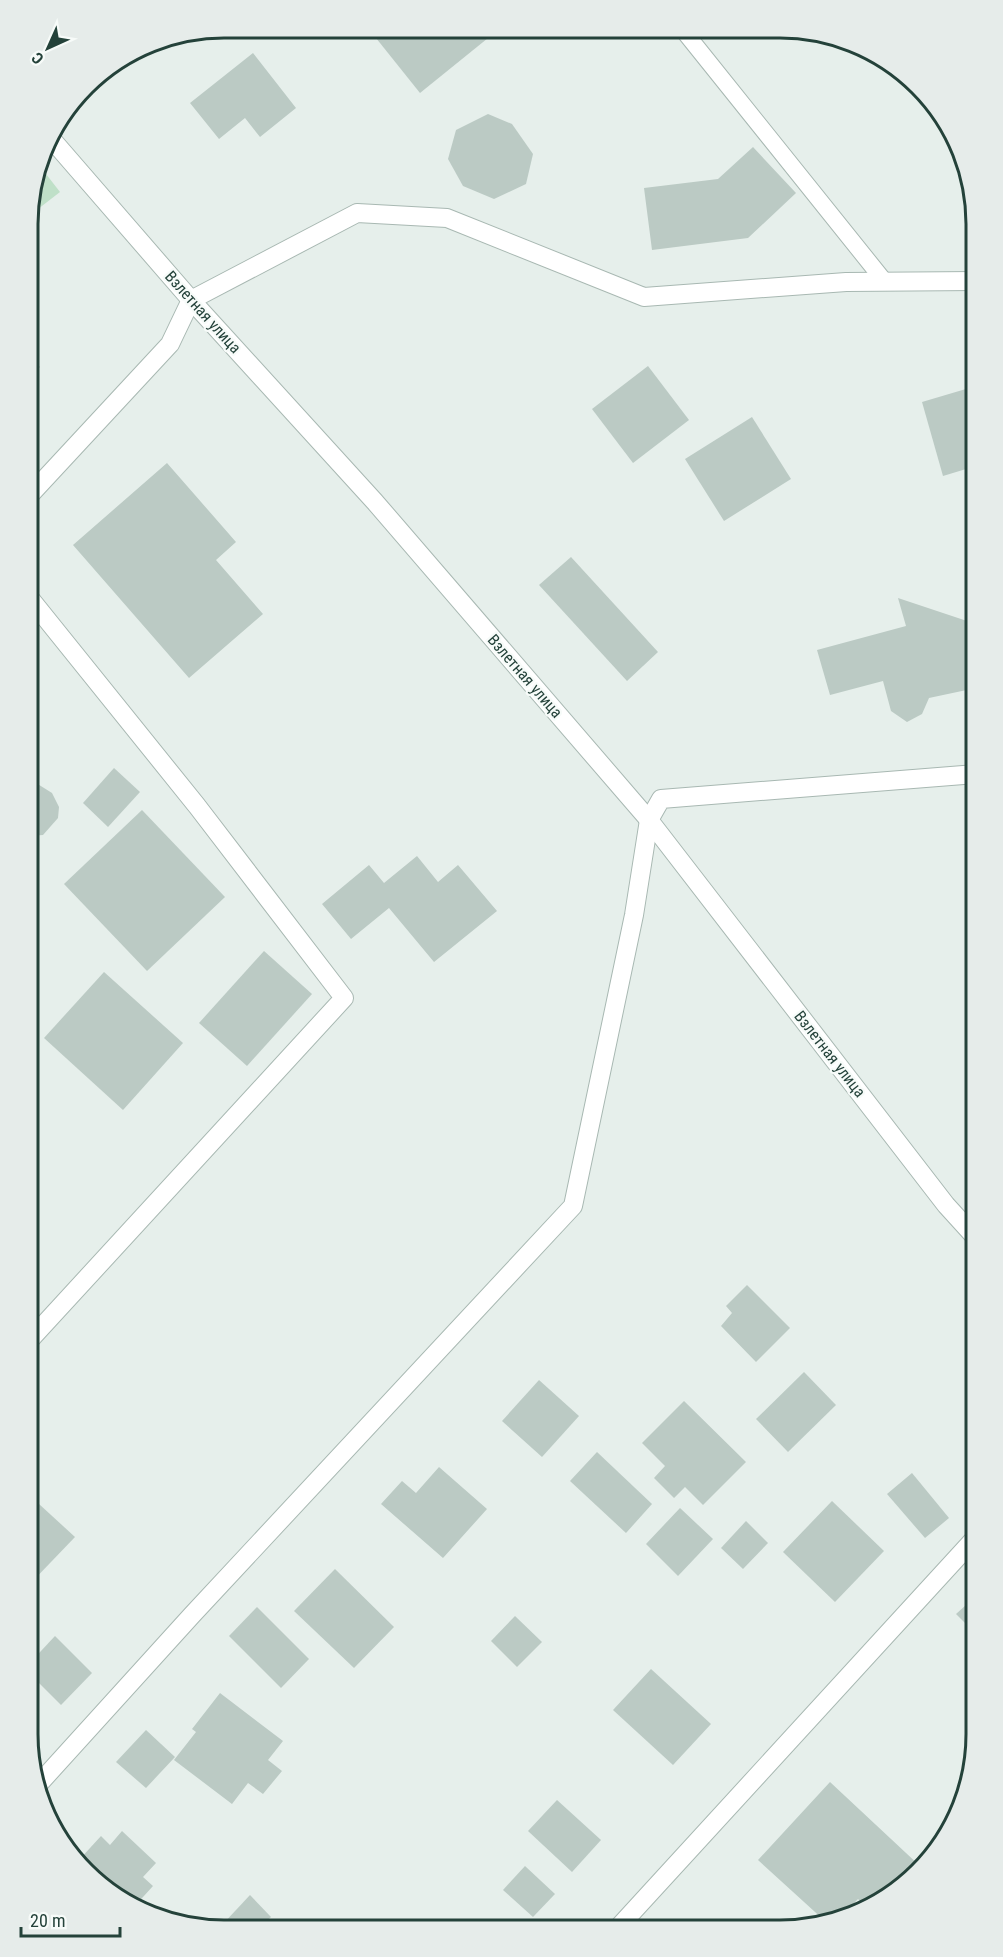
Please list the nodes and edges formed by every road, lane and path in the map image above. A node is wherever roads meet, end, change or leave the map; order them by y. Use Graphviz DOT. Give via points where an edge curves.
graph roads {
  1 [pos="689,38"];
  2 [pos="56,144"];
  3 [pos="966,281"];
  4 [pos="885,282"];
  5 [pos="191,300"];
  6 [pos="38,486"];
  7 [pos="38,608"];
  8 [pos="966,775"];
  9 [pos="649,820"];
  10 [pos="965,1226"];
  11 [pos="38,1331"];
  12 [pos="965,1549"];
  13 [pos="43,1779"];
  14 [pos="624,1920"];
  1 -- 4 [label="lane"];
  2 -- 5 [label="street, Взлетная улица"];
  3 -- 4 [label="street"];
  4 -- 5 [label="street" via="644,297 447,218 357,213"];
  5 -- 6 [label="street" via="170,344"];
  5 -- 9 [label="street, Взлетная улица" via="375,501"];
  7 -- 11 [label="street" via="345,998"];
  8 -- 9 [label="street" via="661,799"];
  9 -- 10 [label="street, Взлетная улица"];
  9 -- 13 [label="street" via="634,915 573,1206"];
  12 -- 14 [label="street"];
}
